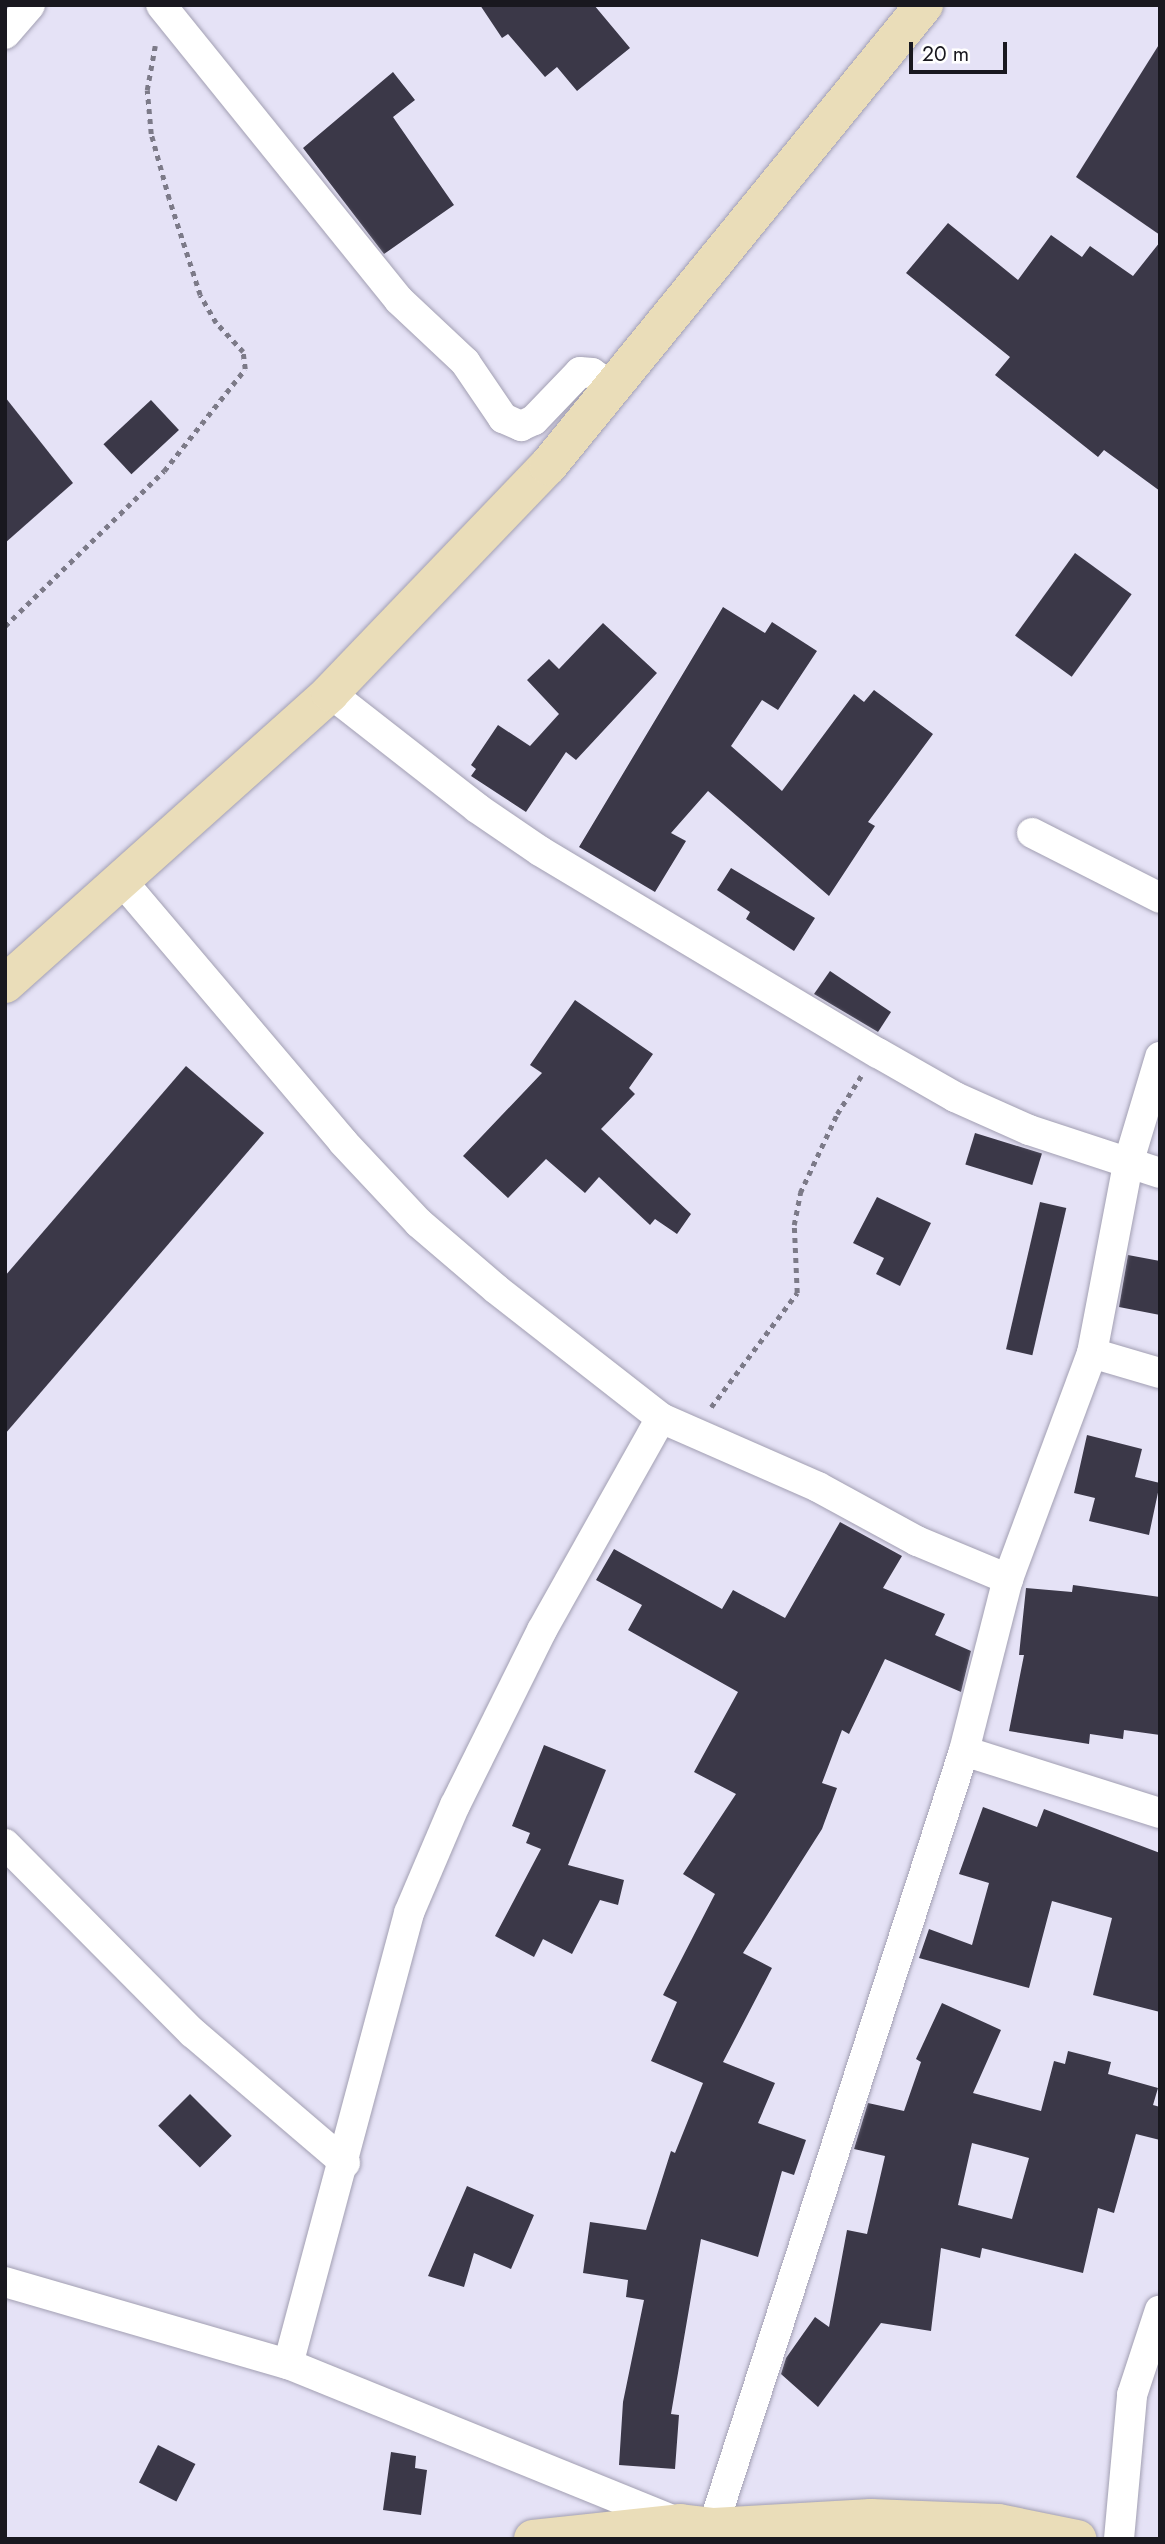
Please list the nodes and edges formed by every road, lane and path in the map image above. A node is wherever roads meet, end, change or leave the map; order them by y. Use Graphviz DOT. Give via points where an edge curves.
graph roads {
  1 [pos="30,5"];
  2 [pos="924,5"];
  3 [pos="164,11"];
  4 [pos="5,34"];
  5 [pos="612,387"];
  6 [pos="5,626"];
  7 [pos="330,693"];
  8 [pos="1032,833"];
  9 [pos="122,881"];
  10 [pos="1160,898"];
  11 [pos="5,984"];
  12 [pos="878,1053"];
  13 [pos="1160,1057"];
  14 [pos="1128,1164"];
  15 [pos="1160,1173"];
  16 [pos="1092,1353"];
  17 [pos="1160,1373"];
  18 [pos="661,1418"];
  19 [pos="696,1436"];
  20 [pos="1008,1579"];
  21 [pos="964,1751"];
  22 [pos="1160,1813"];
  23 [pos="5,1844"];
  24 [pos="345,2163"];
  25 [pos="5,2282"];
  26 [pos="1160,2310"];
  27 [pos="288,2364"];
  28 [pos="701,2530"];
  29 [pos="533,2539"];
  30 [pos="1077,2539"];
  31 [pos="1119,2539"];
  1 -- 4 [label="street"];
  2 -- 5 [label="main road"];
  3 -- 5 [label="street" via="399,300 465,362 503,418 521,426 534,420 580,372 592,373"];
  3 -- 6 [label="path" via="148,78 151,134 200,295 216,323 243,352 245,369 164,471"];
  5 -- 7 [label="main road" via="548,466"];
  7 -- 9 [label="main road"];
  7 -- 12 [label="street" via="477,808 540,851"];
  8 -- 10 [label="street"];
  9 -- 11 [label="main road"];
  9 -- 18 [label="street" via="343,1142 419,1223"];
  12 -- 14 [label="street" via="955,1097 1029,1130"];
  12 -- 19 [label="path" via="837,1114 800,1193 794,1225 797,1293 738,1377 711,1406"];
  13 -- 14 [label="street"];
  14 -- 15 [label="street"];
  14 -- 16 [label="street"];
  16 -- 17 [label="street"];
  16 -- 20 [label="street"];
  18 -- 19 [label="street"];
  18 -- 24 [label="street" via="542,1630 424,1877 406,1926"];
  19 -- 20 [label="street" via="818,1487 917,1541"];
  20 -- 21 [label="street"];
  21 -- 22 [label="street"];
  21 -- 28 [label="street"];
  23 -- 24 [label="street" via="193,2033"];
  24 -- 27 [label="street"];
  25 -- 27 [label="street"];
  26 -- 31 [label="street" via="1132,2395"];
  27 -- 28 [label="street"];
  28 -- 29 [label="main road"];
  28 -- 30 [label="main road" via="871,2518 998,2523"];
}
